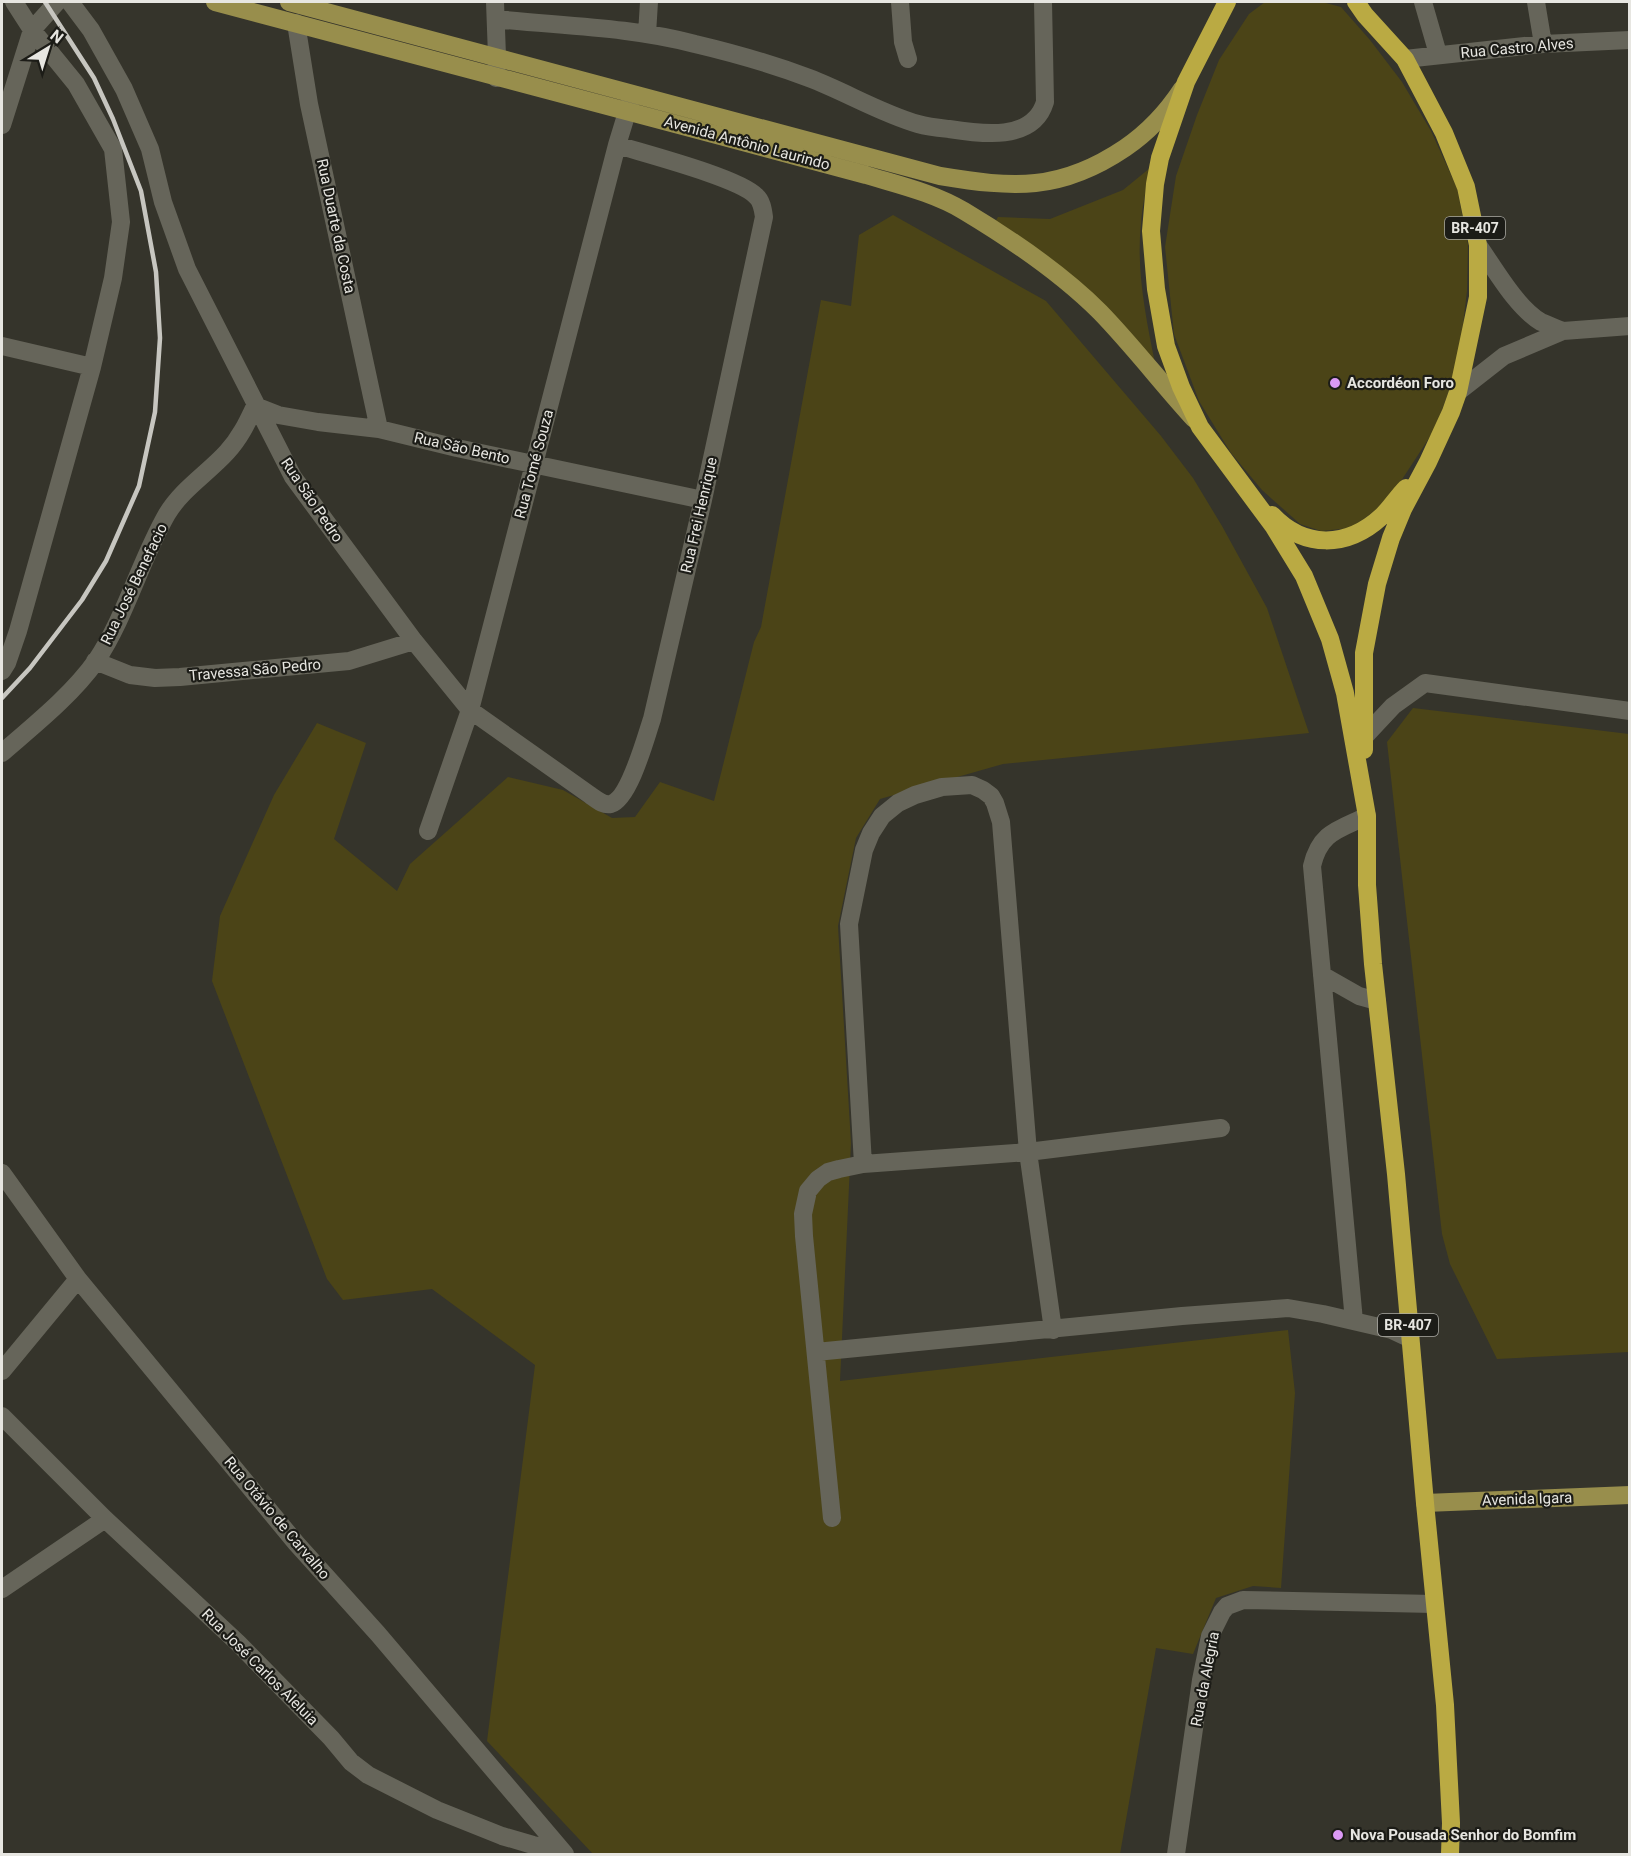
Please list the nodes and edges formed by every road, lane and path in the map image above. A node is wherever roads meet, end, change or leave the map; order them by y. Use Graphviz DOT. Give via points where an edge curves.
graph roads {
  1 [pos="14,2"];
  2 [pos="57,2"];
  3 [pos="70,2"];
  4 [pos="215,2"];
  5 [pos="289,2"];
  6 [pos="649,2"];
  7 [pos="900,2"];
  8 [pos="1043,2"];
  9 [pos="1227,2"];
  10 [pos="1236,2"];
  11 [pos="1348,2"];
  12 [pos="1423,2"];
  13 [pos="1536,2"];
  14 [pos="1360,8"];
  15 [pos="496,10"];
  16 [pos="296,23"];
  17 [pos="1213,27"];
  18 [pos="32,30"];
  19 [pos="647,34"];
  20 [pos="1629,40"];
  21 [pos="1543,44"];
  22 [pos="1438,54"];
  23 [pos="497,56"];
  24 [pos="908,59"];
  25 [pos="1406,59"];
  26 [pos="496,78"];
  27 [pos="1186,82"];
  28 [pos="630,103"];
  29 [pos="2,125"];
  30 [pos="617,145"];
  31 [pos="1478,245"];
  32 [pos="1629,326"];
  33 [pos="1563,332"];
  34 [pos="2,346"];
  35 [pos="92,367"];
  36 [pos="1458,392"];
  37 [pos="255,406"];
  38 [pos="1200,427"];
  39 [pos="379,429"];
  40 [pos="1428,462"];
  41 [pos="534,465"];
  42 [pos="1235,474"];
  43 [pos="703,500"];
  44 [pos="414,641"];
  45 [pos="95,662"];
  46 [pos="2,671"];
  47 [pos="470,710"];
  48 [pos="1629,711"];
  49 [pos="1364,737"];
  50 [pos="2,753"];
  51 [pos="1364,795"];
  52 [pos="1367,816"];
  53 [pos="428,831"];
  54 [pos="1322,975"];
  55 [pos="1377,1001"];
  56 [pos="1221,1128"];
  57 [pos="1028,1152"];
  58 [pos="863,1164"];
  59 [pos="2,1173"];
  60 [pos="78,1279"];
  61 [pos="1354,1321"];
  62 [pos="1053,1330"];
  63 [pos="1409,1338"];
  64 [pos="816,1352"];
  65 [pos="2,1371"];
  66 [pos="2,1416"];
  67 [pos="1629,1495"];
  68 [pos="1425,1503"];
  69 [pos="832,1518"];
  70 [pos="105,1519"];
  71 [pos="2,1589"];
  72 [pos="1434,1604"];
  73 [pos="563,1852"];
  74 [pos="1176,1854"];
  75 [pos="1450,1854"];
  1 -- 18 [label="street"];
  2 -- 18 [label="street"];
  3 -- 37 [label="street, Rua São Pedro" via="91,30 124,89 150,149 163,202 187,269"];
  4 -- 16 [label="main road, Avenida Antônio Laurindo"];
  5 -- 23 [label="main road, Avenida Antônio Laurindo"];
  6 -- 19 [label="street"];
  7 -- 24 [label="street"];
  8 -- 19 [label="street" via="1045,102 1041,112 1020,129 985,134 920,125 808,78 693,43"];
  9 -- 17 [label="highway, BR-407"];
  10 -- 17 [label="highway, BR-407"];
  11 -- 14 [label="highway, BR-407"];
  12 -- 22 [label="street"];
  13 -- 21 [label="street"];
  14 -- 25 [label="highway, BR-407"];
  15 -- 19 [label="street"];
  15 -- 23 [label="street"];
  16 -- 26 [label="main road, Avenida Antônio Laurindo"];
  16 -- 39 [label="street, Rua Duarte da Costa" via="309,104"];
  17 -- 27 [label="highway, BR-407"];
  18 -- 29 [label="street"];
  18 -- 35 [label="street" via="76,84 113,149 121,222 113,278"];
  20 -- 21 [label="street, Rua Castro Alves"];
  21 -- 22 [label="street, Rua Castro Alves"];
  22 -- 25 [label="street, Rua Castro Alves"];
  23 -- 26 [label="street"];
  23 -- 28 [label="main road, Avenida Antônio Laurindo"];
  25 -- 31 [label="highway, BR-407" via="1466,187"];
  26 -- 28 [label="main road, Avenida Antônio Laurindo"];
  27 -- 28 [label="main road, Avenida Antônio Laurindo" via="1143,136 1100,165 1074,176 1023,184 939,176"];
  27 -- 38 [label="highway, BR-407" via="1160,159 1151,231 1166,346"];
  28 -- 30 [label="street, Rua Tomé Souza"];
  28 -- 38 [label="main road, Avenida Antônio Laurindo" via="910,188 961,210 1007,239 1099,311"];
  30 -- 41 [label="street, Rua Tomé Souza"];
  30 -- 43 [label="street, Rua Frei Henrique" via="746,189 762,206 764,218"];
  31 -- 33 [label="street" via="1532,314"];
  31 -- 36 [label="highway, BR-407" via="1478,297"];
  32 -- 33 [label="street"];
  33 -- 36 [label="street" via="1504,356"];
  34 -- 35 [label="street"];
  35 -- 46 [label="street" via="18,631"];
  36 -- 40 [label="highway, BR-407"];
  37 -- 39 [label="street, Rua São Bento" via="278,415"];
  37 -- 44 [label="street, Rua São Pedro" via="293,477"];
  37 -- 45 [label="street, Rua José Benefacio" via="228,451 181,495 168,513"];
  38 -- 42 [label="highway, BR-407"];
  39 -- 41 [label="street, Rua São Bento"];
  40 -- 42 [label="highway, BR-407" via="1382,516 1342,541 1318,541 1299,535 1279,522"];
  40 -- 49 [label="highway, BR-407" via="1403,509 1377,584 1364,653"];
  41 -- 43 [label="street, Rua São Bento"];
  41 -- 47 [label="street, Rua Tomé Souza"];
  42 -- 51 [label="highway, BR-407" via="1274,526 1304,576 1330,639 1345,693"];
  43 -- 47 [label="street, Rua Frei Henrique" via="652,719 631,777 614,803 604,804 590,795"];
  44 -- 45 [label="street, Travessa São Pedro" via="348,661 180,677 130,675"];
  44 -- 47 [label="street, Rua São Pedro"];
  45 -- 50 [label="street, Rua José Benefacio"];
  47 -- 53 [label="street, Rua Tomé Souza"];
  48 -- 49 [label="street" via="1425,683 1393,706"];
  49 -- 51 [label="highway, BR-407"];
  51 -- 52 [label="highway, BR-407"];
  52 -- 54 [label="street" via="1330,834 1316,849 1312,866"];
  52 -- 55 [label="highway, BR-407" via="1367,885"];
  54 -- 55 [label="street" via="1359,996"];
  54 -- 61 [label="street"];
  55 -- 63 [label="highway, BR-407"];
  56 -- 57 [label="street"];
  57 -- 58 [label="street"];
  57 -- 58 [label="street" via="999,813 991,796 983,790 958,785 915,795 882,816 871,833 859,871 849,924"];
  57 -- 62 [label="street"];
  58 -- 64 [label="street" via="828,1172 808,1191 804,1236"];
  59 -- 60 [label="street, Rua Otávio de Carvalho"];
  60 -- 65 [label="street"];
  60 -- 73 [label="street, Rua Otávio de Carvalho" via="296,1543"];
  61 -- 62 [label="street" via="1288,1308"];
  61 -- 63 [label="street"];
  62 -- 64 [label="street"];
  63 -- 68 [label="highway, BR-407"];
  64 -- 69 [label="street"];
  66 -- 70 [label="street, Rua José Carlos Aleluia"];
  67 -- 68 [label="main road, Avenida Igara"];
  68 -- 72 [label="highway, BR-407"];
  70 -- 71 [label="street"];
  70 -- 73 [label="street, Rua José Carlos Aleluia" via="238,1643 351,1762 421,1802 502,1836"];
  72 -- 74 [label="street, Rua da Alegria" via="1243,1600 1227,1606 1210,1636"];
  72 -- 75 [label="highway, BR-407" via="1445,1705"];
}
